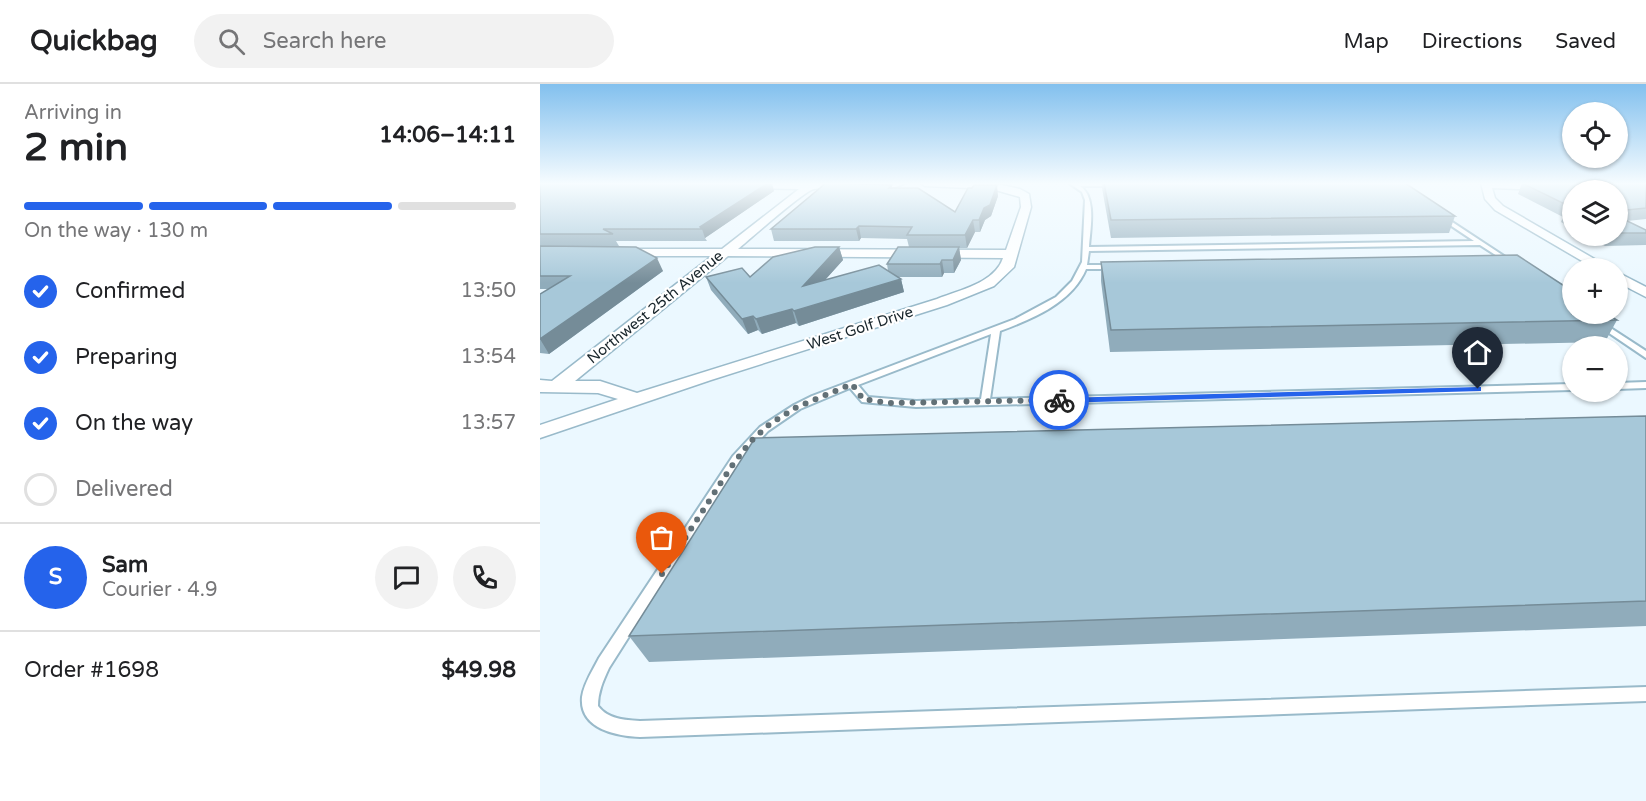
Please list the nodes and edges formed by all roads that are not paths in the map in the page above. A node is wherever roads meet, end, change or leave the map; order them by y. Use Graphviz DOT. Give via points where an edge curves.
graph roads {
  1 [pos="770,216"];
  2 [pos="1023,216"];
  3 [pos="1087,216"];
  4 [pos="1442,216"];
  5 [pos="1514,216"];
  6 [pos="1481,243"];
  7 [pos="1086,249"];
  8 [pos="608,252"];
  9 [pos="723,253"];
  10 [pos="1012,254"];
  11 [pos="1586,258"];
  12 [pos="1497,261"];
  13 [pos="1508,261"];
  14 [pos="1084,267"];
  15 [pos="1123,267"];
  16 [pos="1517,267"];
  17 [pos="1628,282"];
  18 [pos="1646,293"];
  19 [pos="1600,324"];
  20 [pos="996,330"];
  21 [pos="1646,355"];
  22 [pos="852,384"];
  23 [pos="1646,385"];
  24 [pos="549,386"];
  25 [pos="1628,386"];
  26 [pos="1562,387"];
  27 [pos="636,399"];
  28 [pos="985,402"];
  29 [pos="540,432"];
  30 [pos="1646,694"];
  1 -- 9 [label="street, Northwest 25th Avenue"];
  2 -- 10 [label="street, West Golf Drive"];
  3 -- 7 [label="lane"];
  4 -- 6 [label="lane"];
  5 -- 11 [label="street"];
  6 -- 7 [label="lane"];
  6 -- 13 [label="lane"];
  7 -- 14 [label="lane"];
  8 -- 9 [label="street"];
  9 -- 10 [label="street"];
  9 -- 24 [label="street, Northwest 25th Avenue"];
  10 -- 27 [label="street, West Golf Drive" via="997,278 962,295"];
  12 -- 13 [label="lane"];
  13 -- 16 [label="lane"];
  14 -- 15 [label="lane"];
  14 -- 20 [label="lane" via="1054,301"];
  17 -- 18 [label="street"];
  19 -- 21 [label="lane"];
  20 -- 22 [label="lane"];
  20 -- 28 [label="lane"];
  22 -- 28 [label="lane" via="863,399 879,402"];
  22 -- 30 [label="lane" via="783,416 757,435 737,458 604,663 590,698 590,707 601,720 620,728 640,729"];
  23 -- 25 [label="lane"];
  24 -- 27 [label="street" via="600,387"];
  26 -- 28 [label="lane"];
  27 -- 29 [label="street, West Golf Drive"];
}
